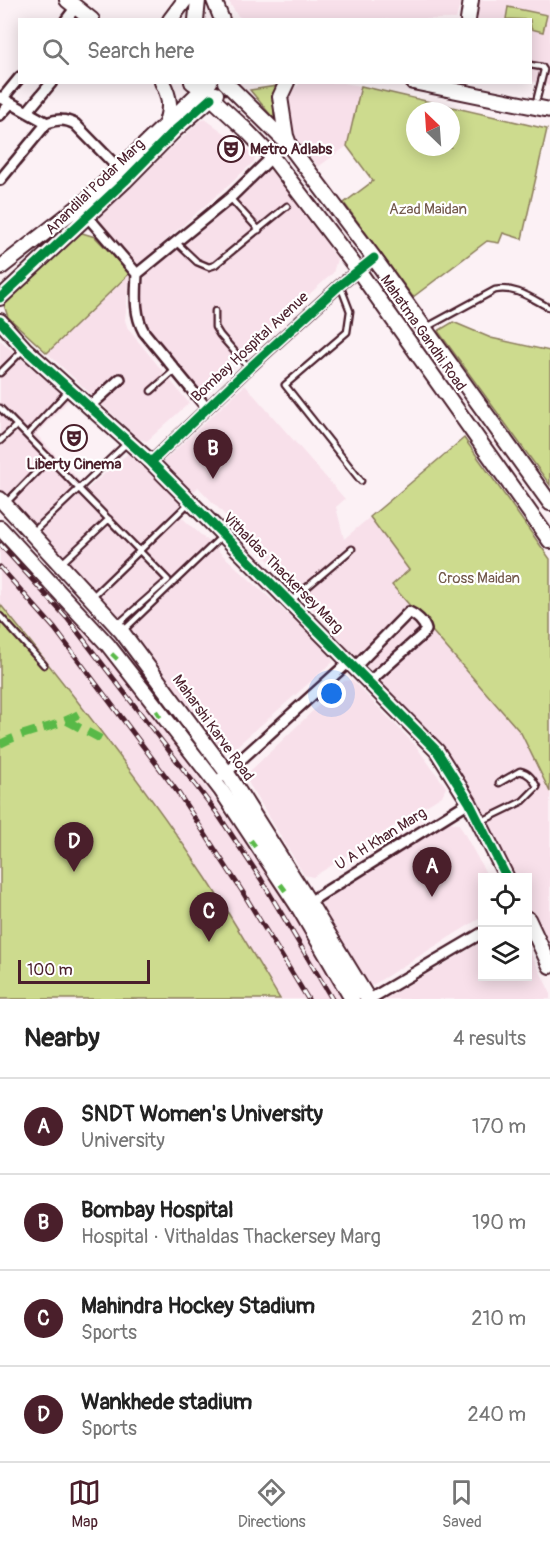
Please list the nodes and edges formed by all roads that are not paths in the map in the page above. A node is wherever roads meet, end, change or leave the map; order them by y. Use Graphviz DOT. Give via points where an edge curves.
graph roads {
  1 [pos="185,0"];
  2 [pos="198,0"];
  3 [pos="214,0"];
  4 [pos="471,0"];
  5 [pos="72,4"];
  6 [pos="90,18"];
  7 [pos="172,18"];
  8 [pos="196,18"];
  9 [pos="211,18"];
  10 [pos="221,18"];
  11 [pos="468,18"];
  12 [pos="532,65"];
  13 [pos="18,80"];
  14 [pos="50,84"];
  15 [pos="163,84"];
  16 [pos="230,84"];
  17 [pos="286,84"];
  18 [pos="457,85"];
  19 [pos="204,88"];
  20 [pos="4,99"];
  21 [pos="544,99"];
  22 [pos="550,110"];
  23 [pos="27,112"];
  24 [pos="0,115"];
  25 [pos="47,123"];
  26 [pos="166,125"];
  27 [pos="289,145"];
  28 [pos="272,156"];
  29 [pos="124,174"];
  30 [pos="0,180"];
  31 [pos="230,198"];
  32 [pos="287,206"];
  33 [pos="87,216"];
  34 [pos="259,230"];
  35 [pos="177,243"];
  36 [pos="374,258"];
  37 [pos="0,268"];
  38 [pos="358,270"];
  39 [pos="137,274"];
  40 [pos="340,285"];
  41 [pos="0,298"];
  42 [pos="550,308"];
  43 [pos="215,311"];
  44 [pos="0,321"];
  45 [pos="424,328"];
  46 [pos="25,349"];
  47 [pos="249,368"];
  48 [pos="175,370"];
  49 [pos="0,374"];
  50 [pos="120,379"];
  51 [pos="70,389"];
  52 [pos="151,391"];
  53 [pos="90,407"];
  54 [pos="206,407"];
  55 [pos="0,408"];
  56 [pos="17,425"];
  57 [pos="27,435"];
  58 [pos="0,441"];
  59 [pos="128,442"];
  60 [pos="50,458"];
  61 [pos="151,462"];
  62 [pos="361,481"];
  63 [pos="79,488"];
  64 [pos="2,502"];
  65 [pos="190,502"];
  66 [pos="550,502"];
  67 [pos="109,519"];
  68 [pos="0,528"];
  69 [pos="32,533"];
  70 [pos="223,535"];
  71 [pos="550,541"];
  72 [pos="352,549"];
  73 [pos="140,551"];
  74 [pos="61,564"];
  75 [pos="92,597"];
  76 [pos="290,602"];
  77 [pos="0,616"];
  78 [pos="120,629"];
  79 [pos="352,664"];
  80 [pos="44,665"];
  81 [pos="369,682"];
  82 [pos="227,773"];
  83 [pos="215,783"];
  84 [pos="499,783"];
  85 [pos="469,802"];
  86 [pos="479,823"];
  87 [pos="504,873"];
  88 [pos="304,905"];
  89 [pos="532,927"];
  90 [pos="478,936"];
  91 [pos="550,965"];
  92 [pos="351,999"];
  93 [pos="369,999"];
  1 -- 7 [label="main road"];
  2 -- 8 [label="main road"];
  3 -- 9 [label="main road"];
  3 -- 10 [label="main road"];
  4 -- 11 [label="main road"];
  5 -- 6 [label="main road"];
  12 -- 21 [label="lane" via="544,70"];
  13 -- 20 [label="street"];
  14 -- 23 [label="street"];
  15 -- 26 [label="main road" via="170,110"];
  16 -- 19 [label="main road"];
  16 -- 27 [label="main road"];
  17 -- 27 [label="main road" via="280,97"];
  18 -- 21 [label="main road"];
  18 -- 22 [label="main road"];
  19 -- 26 [label="main road, Anandilal Podar Marg"];
  19 -- 28 [label="main road, Mahatma Gandhi Road"];
  19 -- 29 [label="main road, Anandilal Podar Marg" via="175,130"];
  20 -- 23 [label="street"];
  20 -- 24 [label="street"];
  23 -- 25 [label="street"];
  25 -- 29 [label="street" via="58,119 75,124"];
  25 -- 30 [label="street"];
  26 -- 29 [label="main road, Anandilal Podar Marg"];
  27 -- 36 [label="main road"];
  28 -- 31 [label="street"];
  28 -- 38 [label="main road, Mahatma Gandhi Road"];
  29 -- 33 [label="main road, Anandilal Podar Marg"];
  29 -- 37 [label="main road, Anandilal Podar Marg"];
  31 -- 34 [label="lane"];
  31 -- 35 [label="street"];
  32 -- 34 [label="lane"];
  33 -- 39 [label="street"];
  33 -- 41 [label="main road, Anandilal Podar Marg"];
  34 -- 35 [label="lane" via="209,267 197,262"];
  35 -- 39 [label="street"];
  36 -- 38 [label="street, Bombay Hospital Avenue"];
  36 -- 45 [label="main road"];
  38 -- 40 [label="street, Bombay Hospital Avenue"];
  38 -- 71 [label="main road, Mahatma Gandhi Road"];
  39 -- 48 [label="street" via="139,324"];
  40 -- 47 [label="street, Bombay Hospital Avenue"];
  40 -- 62 [label="lane" via="350,311 347,332 285,385"];
  42 -- 45 [label="lane" via="504,288"];
  43 -- 47 [label="lane" via="215,327"];
  44 -- 46 [label="main road, Vithaldas Thackersey Marg"];
  45 -- 66 [label="main road"];
  46 -- 49 [label="lane"];
  46 -- 51 [label="main road, Vithaldas Thackersey Marg"];
  47 -- 54 [label="street, Bombay Hospital Avenue"];
  48 -- 52 [label="lane"];
  48 -- 54 [label="street"];
  50 -- 53 [label="street"];
  51 -- 53 [label="main road, Vithaldas Thackersey Marg"];
  51 -- 57 [label="lane"];
  53 -- 59 [label="main road, Vithaldas Thackersey Marg"];
  54 -- 61 [label="street, Bombay Hospital Avenue"];
  55 -- 56 [label="lane"];
  56 -- 57 [label="lane"];
  56 -- 58 [label="lane"];
  57 -- 60 [label="lane"];
  59 -- 61 [label="main road, Vithaldas Thackersey Marg"];
  59 -- 63 [label="lane"];
  60 -- 63 [label="lane"];
  60 -- 64 [label="lane"];
  61 -- 65 [label="main road, Vithaldas Thackersey Marg"];
  63 -- 67 [label="lane"];
  63 -- 69 [label="lane"];
  64 -- 69 [label="main road, Maharshi Karve Road"];
  65 -- 70 [label="main road, Vithaldas Thackersey Marg"];
  65 -- 73 [label="lane"];
  67 -- 73 [label="lane"];
  67 -- 74 [label="lane"];
  68 -- 83 [label="main road, Maharshi Karve Road" via="108,645"];
  69 -- 74 [label="main road, Maharshi Karve Road"];
  70 -- 76 [label="main road, Vithaldas Thackersey Marg"];
  70 -- 78 [label="lane"];
  72 -- 76 [label="lane"];
  73 -- 75 [label="lane"];
  73 -- 78 [label="lane" via="168,580"];
  74 -- 75 [label="main road, Maharshi Karve Road"];
  75 -- 78 [label="main road, Maharshi Karve Road"];
  76 -- 79 [label="main road, Vithaldas Thackersey Marg"];
  77 -- 80 [label="lane"];
  78 -- 82 [label="main road, Maharshi Karve Road"];
  79 -- 81 [label="main road, Vithaldas Thackersey Marg"];
  79 -- 81 [label="street" via="405,615 412,613 419,619 425,627 423,634"];
  79 -- 82 [label="street"];
  81 -- 85 [label="main road, Vithaldas Thackersey Marg" via="437,751"];
  82 -- 83 [label="street"];
  82 -- 88 [label="main road, Maharshi Karve Road"];
  83 -- 88 [label="main road, Maharshi Karve Road"];
  84 -- 86 [label="lane" via="520,771 526,772 537,787 522,801"];
  85 -- 86 [label="main road, Vithaldas Thackersey Marg"];
  85 -- 88 [label="street, U A H Khan Marg"];
  86 -- 87 [label="main road, Vithaldas Thackersey Marg"];
  88 -- 92 [label="main road, Maharshi Karve Road"];
  88 -- 93 [label="main road, Maharshi Karve Road"];
  89 -- 91 [label="main road"];
  90 -- 93 [label="street"];
}
